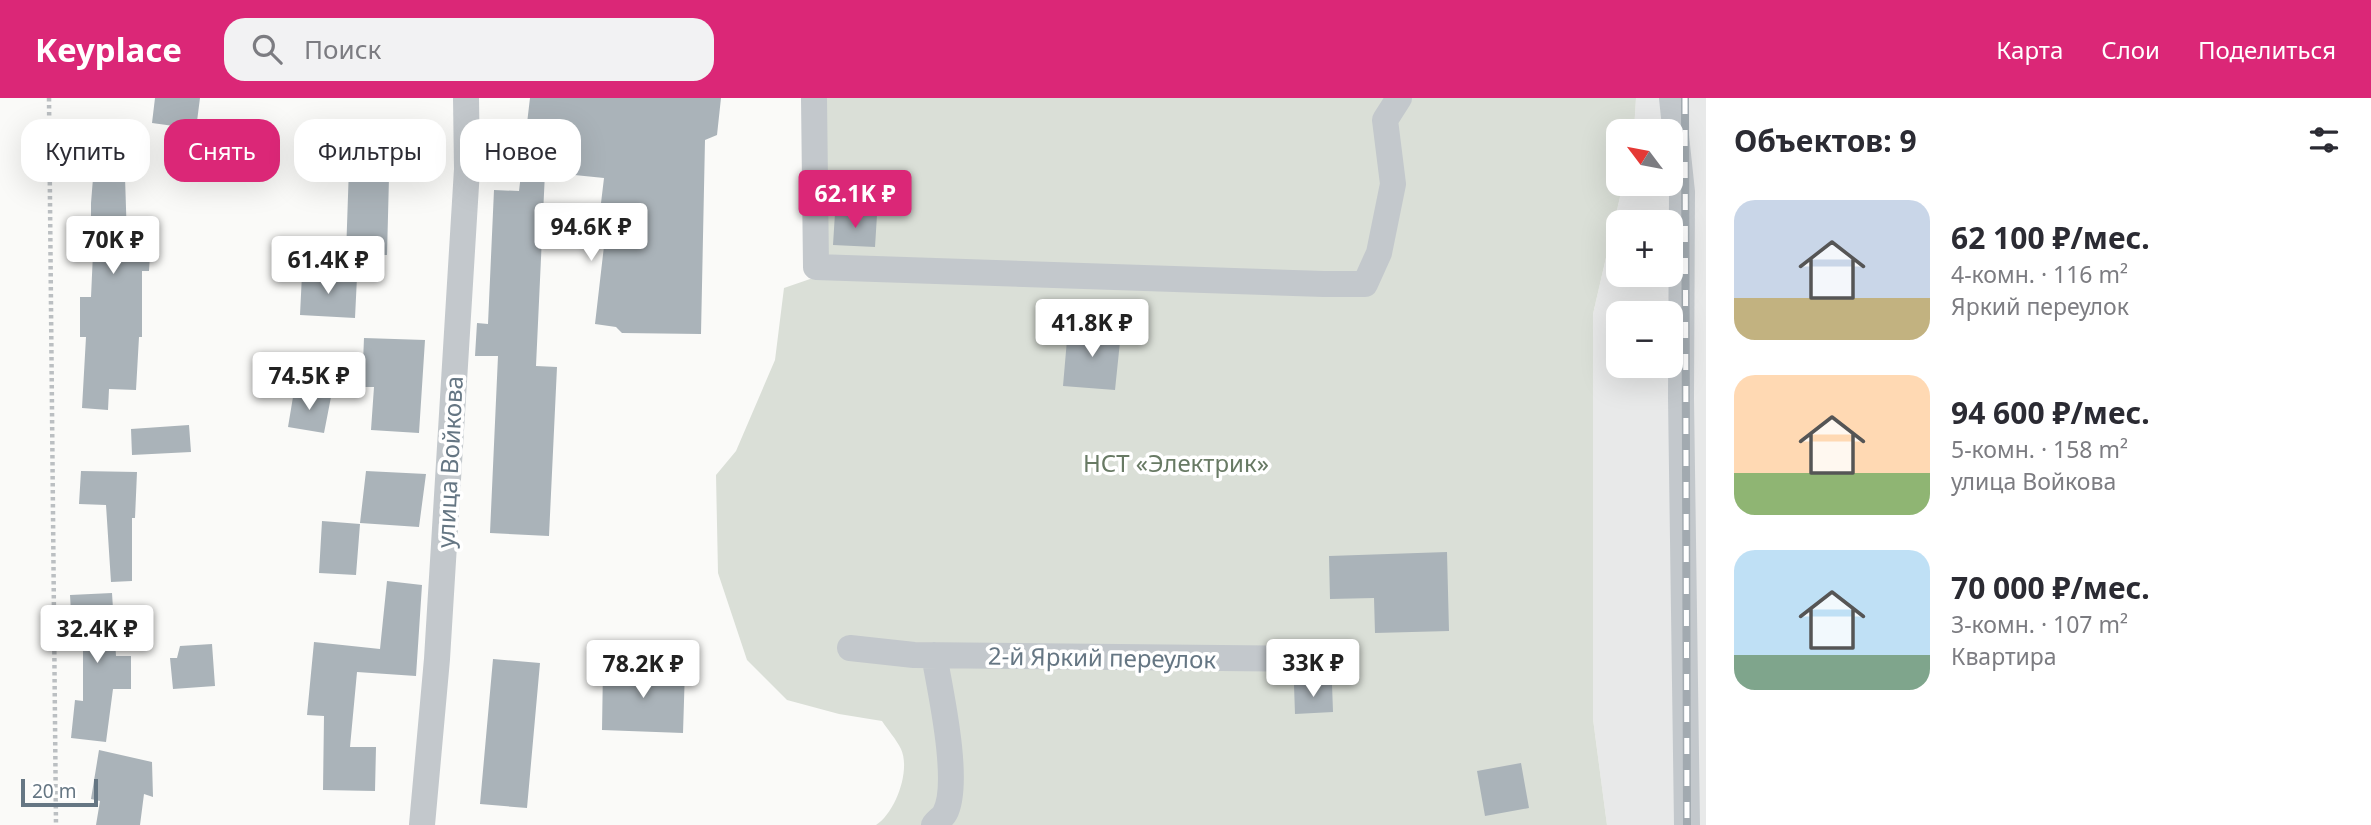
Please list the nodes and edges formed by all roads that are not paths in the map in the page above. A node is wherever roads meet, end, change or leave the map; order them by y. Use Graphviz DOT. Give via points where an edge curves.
graph roads {
  1 [pos="466,98"];
  2 [pos="814,98"];
  3 [pos="1399,98"];
  4 [pos="1672,98"];
  5 [pos="850,648"];
  6 [pos="934,655"];
  7 [pos="1313,659"];
  8 [pos="422,825"];
  9 [pos="934,825"];
  10 [pos="1687,825"];
  1 -- 8 [label="street, улица Войкова" via="467,169 437,659"];
  2 -- 3 [label="street" via="816,267 1365,284 1379,253 1393,184 1385,120"];
  4 -- 10 [label="street" via="1682,192"];
  5 -- 6 [label="street, 2-й Яркий переулок"];
  6 -- 7 [label="street, 2-й Яркий переулок"];
  6 -- 9 [label="street" via="947,723 950,783 946,812"];
}
